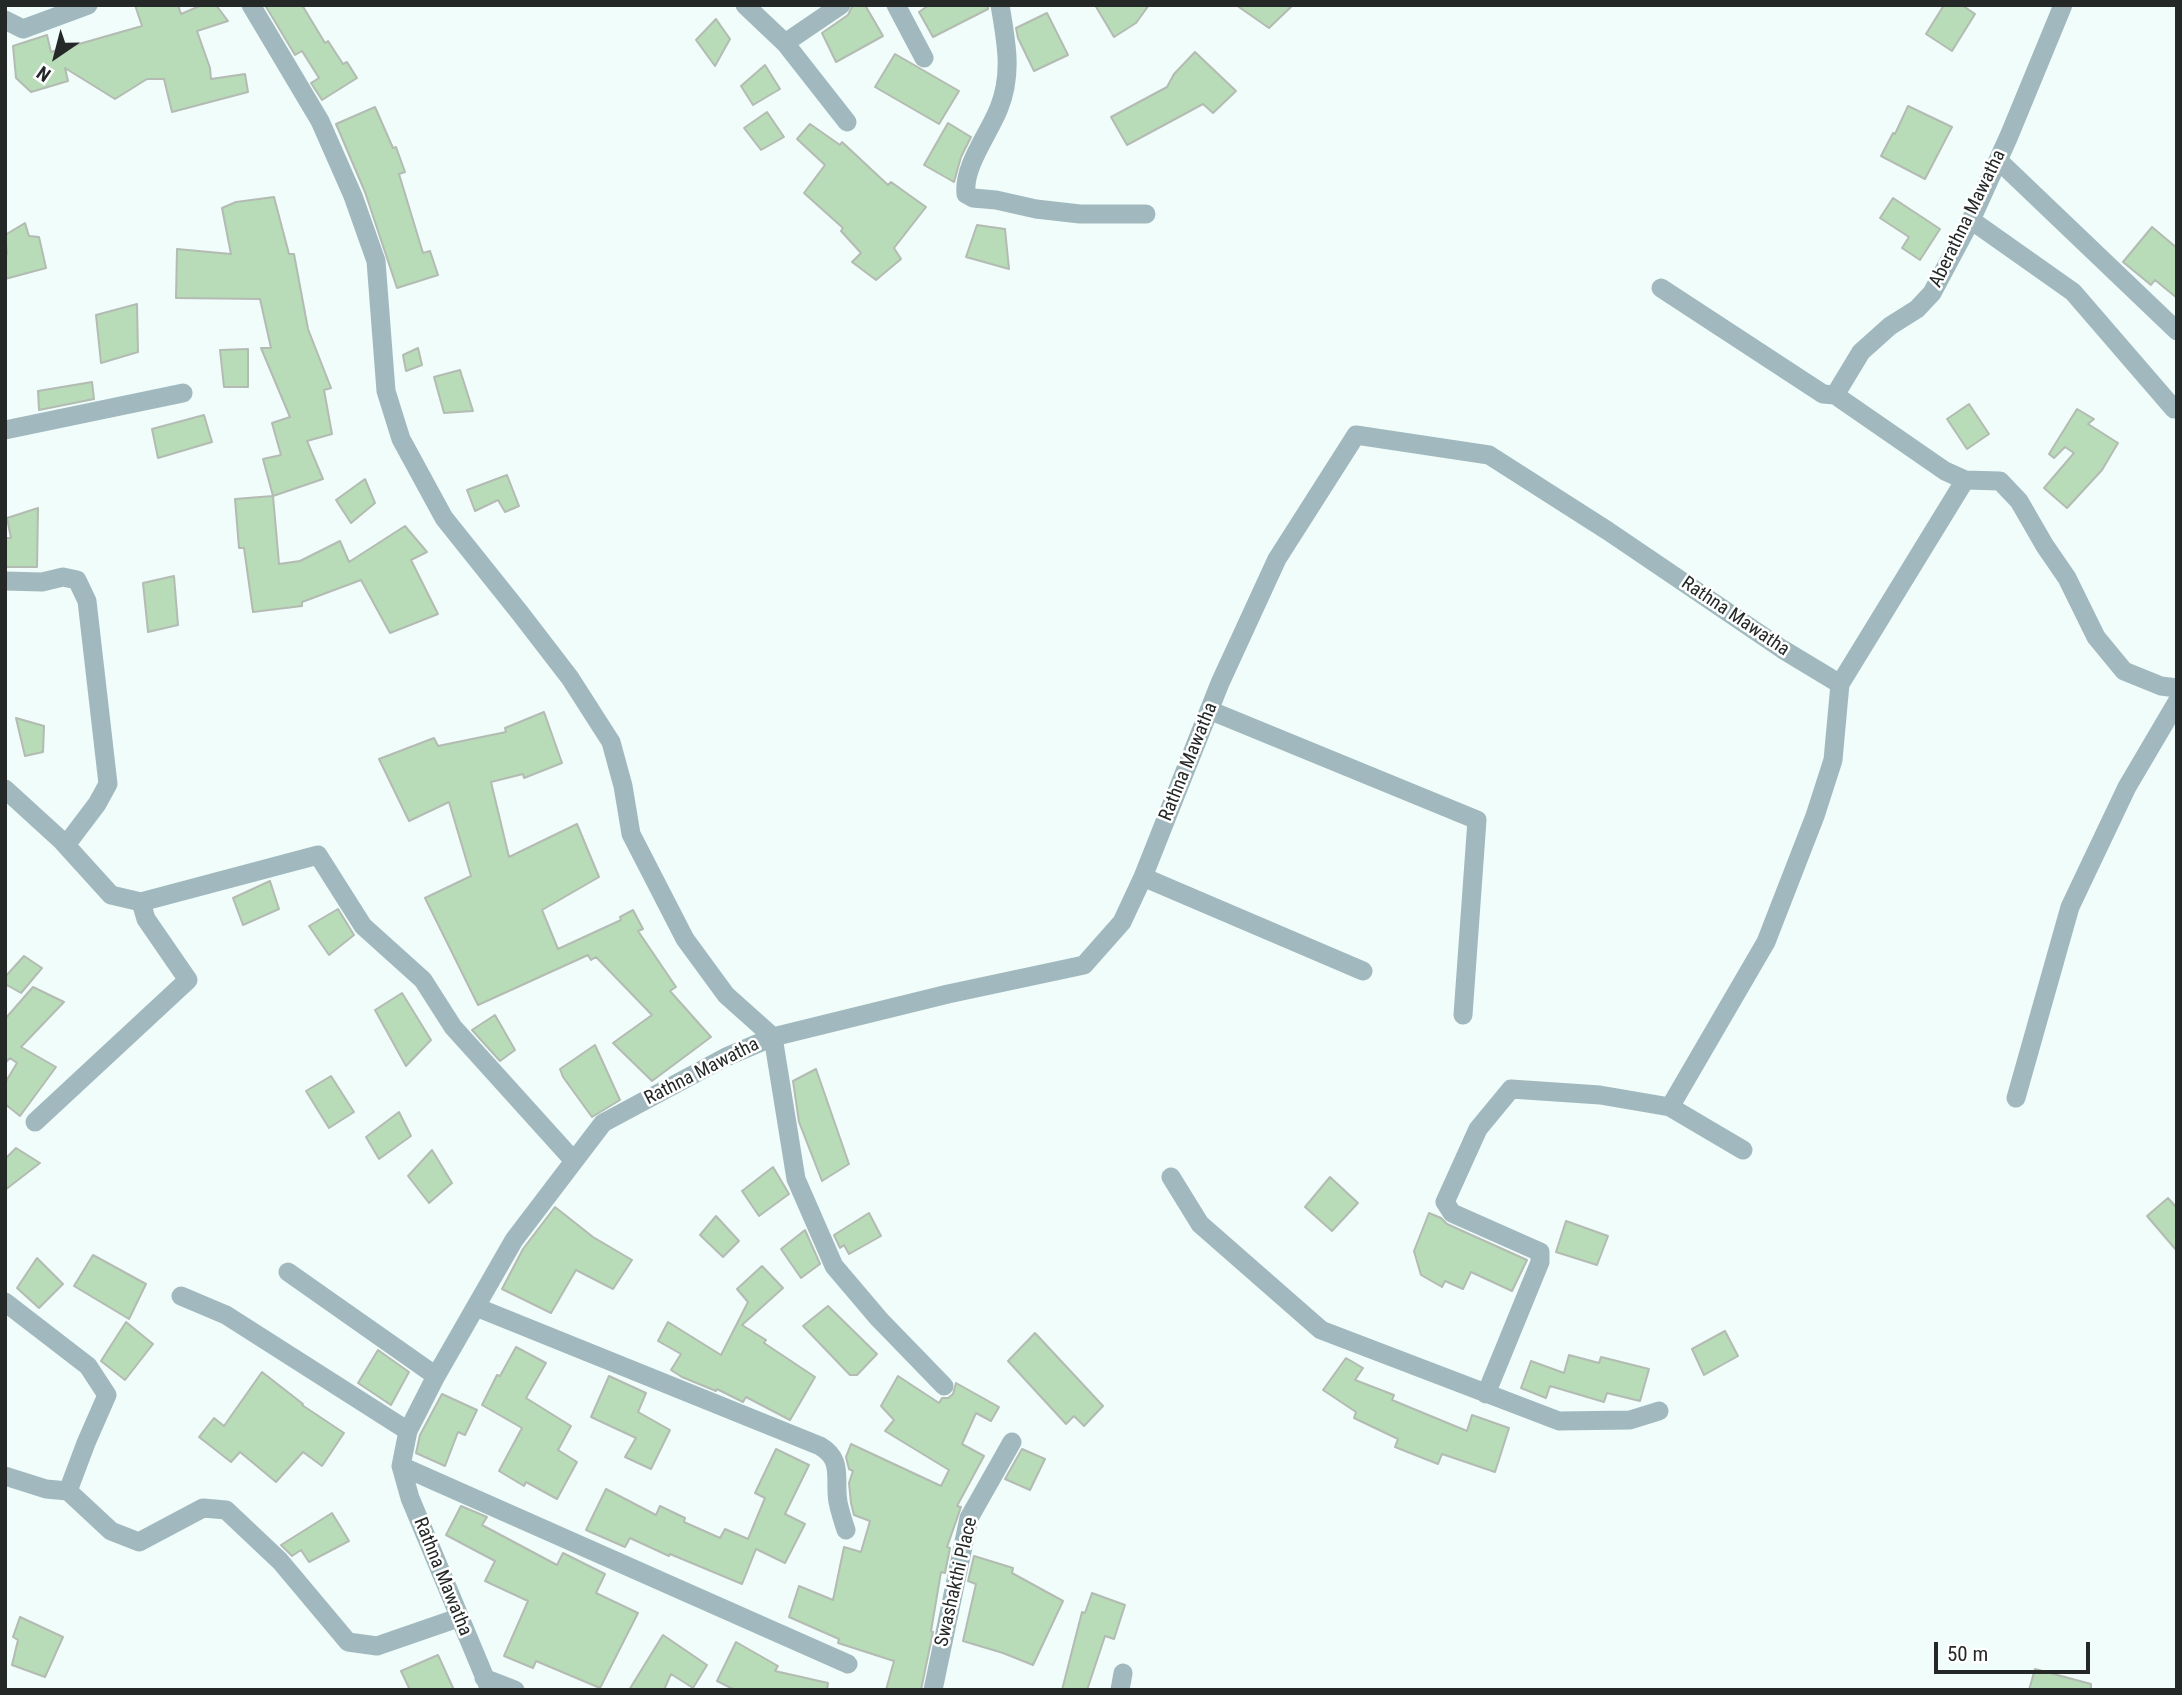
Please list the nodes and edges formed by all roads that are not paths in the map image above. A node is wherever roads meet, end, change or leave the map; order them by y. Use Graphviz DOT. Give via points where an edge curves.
graph roads {
  1 [pos="88,5"];
  2 [pos="251,5"];
  3 [pos="745,5"];
  4 [pos="841,5"];
  5 [pos="896,5"];
  6 [pos="1000,5"];
  7 [pos="2063,5"];
  8 [pos="5,20"];
  9 [pos="785,43"];
  10 [pos="924,58"];
  11 [pos="847,122"];
  12 [pos="1998,160"];
  13 [pos="1146,214"];
  14 [pos="1971,220"];
  15 [pos="1661,288"];
  16 [pos="2177,331"];
  17 [pos="183,393"];
  18 [pos="1835,395"];
  19 [pos="2174,409"];
  20 [pos="5,430"];
  21 [pos="1965,480"];
  22 [pos="5,581"];
  23 [pos="1840,684"];
  24 [pos="2177,688"];
  25 [pos="2177,702"];
  26 [pos="1209,710"];
  27 [pos="5,789"];
  28 [pos="66,845"];
  29 [pos="1143,877"];
  30 [pos="141,902"];
  31 [pos="1363,971"];
  32 [pos="1463,1015"];
  33 [pos="773,1037"];
  34 [pos="2015,1098"];
  35 [pos="1670,1107"];
  36 [pos="35,1122"];
  37 [pos="1743,1150"];
  38 [pos="574,1161"];
  39 [pos="1171,1177"];
  40 [pos="288,1272"];
  41 [pos="181,1296"];
  42 [pos="5,1302"];
  43 [pos="476,1307"];
  44 [pos="436,1376"];
  45 [pos="944,1386"];
  46 [pos="1486,1394"];
  47 [pos="1659,1411"];
  48 [pos="408,1431"];
  49 [pos="1012,1442"];
  50 [pos="401,1466"];
  51 [pos="5,1476"];
  52 [pos="68,1491"];
  53 [pos="846,1530"];
  54 [pos="458,1618"];
  55 [pos="848,1664"];
  56 [pos="487,1684"];
  57 [pos="515,1690"];
  58 [pos="933,1690"];
  1 -- 8 [label="street" via="23,29"];
  2 -- 33 [label="street" via="320,121 376,261 386,391 401,439 444,518 570,678 611,742 631,834 685,939 726,995"];
  3 -- 9 [label="street"];
  4 -- 9 [label="street"];
  5 -- 10 [label="street"];
  6 -- 13 [label="street" via="1008,46 1007,78 999,107 965,180 966,194 1069,213"];
  7 -- 12 [label="street, Aberathna Mawatha"];
  9 -- 11 [label="street"];
  12 -- 14 [label="street, Aberathna Mawatha"];
  12 -- 16 [label="street"];
  14 -- 18 [label="street, Aberathna Mawatha" via="1932,293 1861,352"];
  14 -- 19 [label="street" via="2073,292"];
  15 -- 18 [label="street" via="1823,394"];
  17 -- 20 [label="street"];
  18 -- 21 [label="street"];
  21 -- 23 [label="street"];
  21 -- 24 [label="street" via="2000,481 2019,501 2067,578 2096,637 2124,671"];
  22 -- 28 [label="street" via="70,578 77,580 87,601 108,784"];
  23 -- 26 [label="street, Rathna Mawatha" via="1489,455 1356,435 1277,559"];
  23 -- 35 [label="street" via="1833,760 1766,942"];
  25 -- 34 [label="street" via="2127,787 2070,907"];
  26 -- 29 [label="street, Rathna Mawatha"];
  26 -- 32 [label="street" via="1477,820"];
  27 -- 28 [label="street"];
  28 -- 30 [label="street" via="111,895"];
  29 -- 31 [label="street"];
  29 -- 33 [label="street, Rathna Mawatha" via="1122,922 1084,965"];
  30 -- 36 [label="street" via="146,919 188,980"];
  30 -- 38 [label="street" via="318,855 363,926 423,980 453,1027"];
  33 -- 38 [label="street, Rathna Mawatha" via="604,1123"];
  33 -- 45 [label="street" via="796,1179 834,1266"];
  35 -- 37 [label="street"];
  35 -- 46 [label="street" via="1600,1095 1511,1089 1478,1129 1445,1202 1452,1213 1540,1252 1540,1262"];
  38 -- 43 [label="street, Rathna Mawatha" via="514,1240"];
  39 -- 46 [label="street" via="1200,1224 1321,1330"];
  40 -- 44 [label="street"];
  41 -- 48 [label="street" via="226,1315"];
  42 -- 52 [label="street" via="88,1366 107,1395"];
  43 -- 44 [label="street, Rathna Mawatha"];
  43 -- 53 [label="street" via="829,1451 836,1464 838,1501"];
  44 -- 48 [label="street, Rathna Mawatha"];
  46 -- 47 [label="street" via="1559,1421 1630,1420"];
  48 -- 50 [label="street, Rathna Mawatha"];
  49 -- 58 [label="street, Swashakthi Place" via="969,1518"];
  50 -- 54 [label="street, Rathna Mawatha"];
  50 -- 55 [label="street"];
  51 -- 52 [label="street"];
  52 -- 54 [label="street" via="111,1531 139,1542 203,1508 226,1510 280,1561 348,1642 377,1646"];
  54 -- 56 [label="street, Rathna Mawatha"];
  56 -- 57 [label="street"];
}
